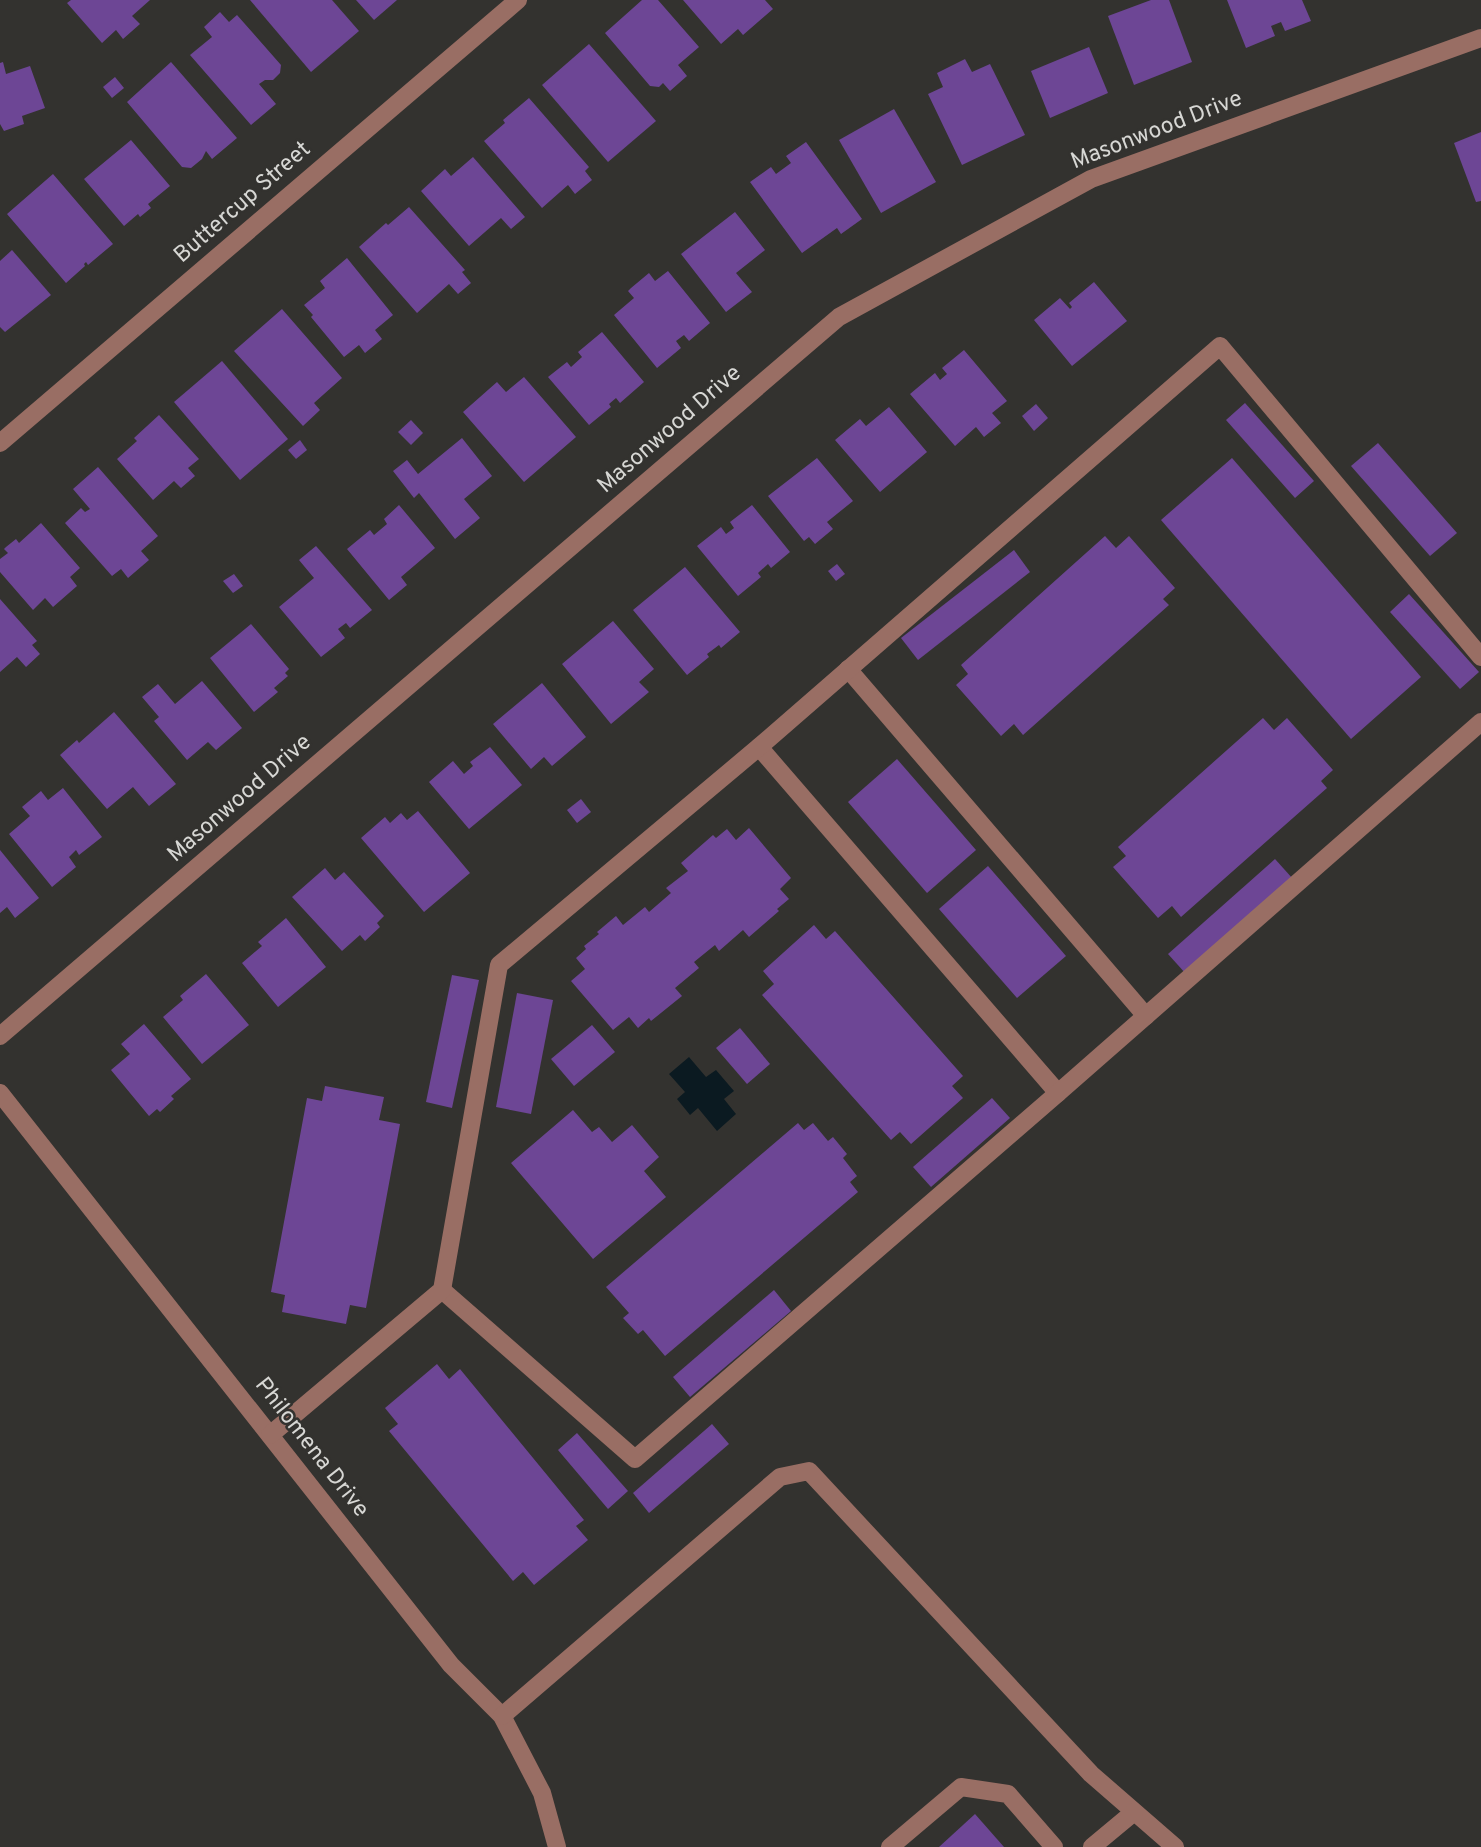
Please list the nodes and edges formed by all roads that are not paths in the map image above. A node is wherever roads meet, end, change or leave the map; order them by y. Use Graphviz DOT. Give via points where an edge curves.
graph roads {
  1 [pos="518,0"];
  2 [pos="1481,38"];
  3 [pos="0,443"];
  4 [pos="1481,657"];
  5 [pos="848,669"];
  6 [pos="1481,722"];
  7 [pos="759,747"];
  8 [pos="1146,1016"];
  9 [pos="0,1036"];
  10 [pos="0,1093"];
  11 [pos="1058,1093"];
  12 [pos="442,1290"];
  13 [pos="270,1436"];
  14 [pos="502,1716"];
  15 [pos="1135,1812"];
  16 [pos="557,1847"];
  17 [pos="890,1847"];
  18 [pos="1054,1847"];
  19 [pos="1092,1847"];
  20 [pos="1175,1847"];
  1 -- 3 [label="street, Buttercup Street"];
  2 -- 9 [label="street, Masonwood Drive" via="1091,179 839,317"];
  4 -- 5 [label="street" via="1220,346"];
  5 -- 7 [label="street"];
  5 -- 8 [label="street"];
  6 -- 8 [label="street"];
  7 -- 11 [label="street"];
  7 -- 12 [label="street" via="499,965"];
  8 -- 11 [label="street"];
  10 -- 13 [label="street, Philomena Drive"];
  11 -- 12 [label="street" via="635,1459"];
  12 -- 13 [label="street"];
  13 -- 14 [label="street, Philomena Drive" via="451,1665"];
  14 -- 15 [label="street" via="780,1477 809,1471 1091,1773"];
  14 -- 16 [label="street, Philomena Drive" via="542,1793"];
  15 -- 19 [label="street"];
  15 -- 20 [label="street"];
  17 -- 18 [label="street" via="961,1787 1007,1794"];
}
